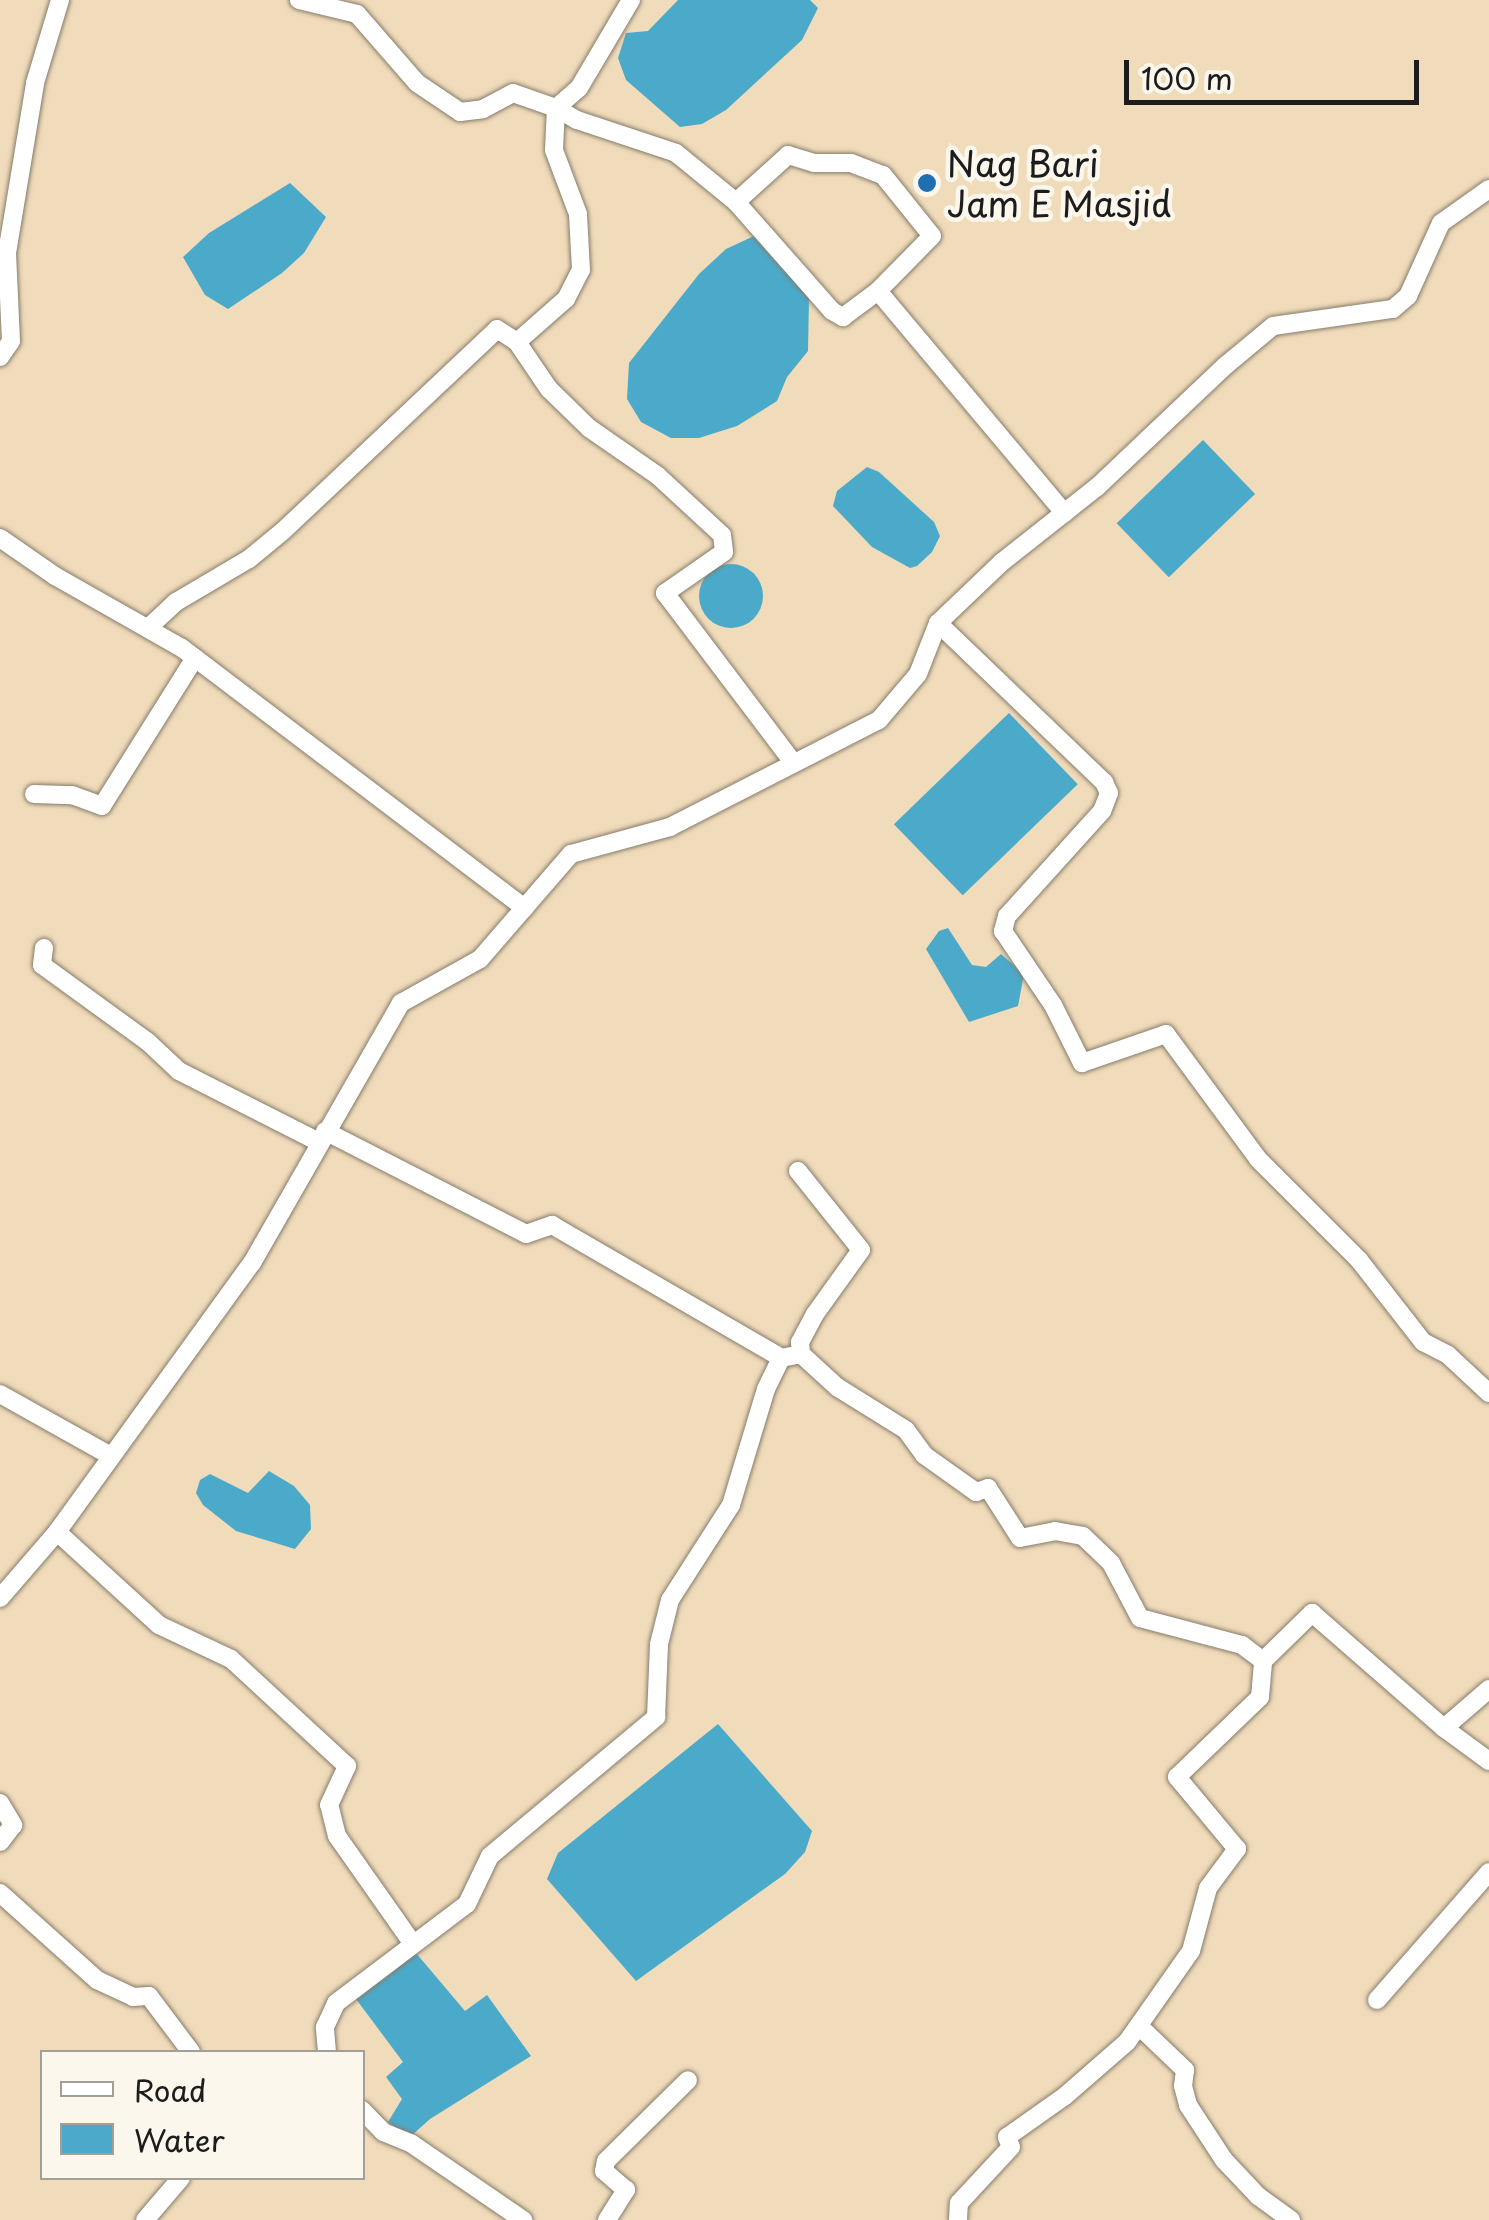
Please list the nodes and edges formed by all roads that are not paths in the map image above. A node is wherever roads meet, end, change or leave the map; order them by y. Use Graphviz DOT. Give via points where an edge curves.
graph roads {
  1 [pos="60,0"];
  2 [pos="298,0"];
  3 [pos="631,0"];
  4 [pos="556,108"];
  5 [pos="1489,190"];
  6 [pos="736,202"];
  7 [pos="878,292"];
  8 [pos="517,342"];
  9 [pos="0,358"];
  10 [pos="1064,514"];
  11 [pos="0,538"];
  12 [pos="938,623"];
  13 [pos="148,628"];
  14 [pos="195,658"];
  15 [pos="793,762"];
  16 [pos="34,794"];
  17 [pos="524,908"];
  18 [pos="44,948"];
  19 [pos="322,1137"];
  20 [pos="798,1171"];
  21 [pos="801,1354"];
  22 [pos="782,1358"];
  23 [pos="1489,1393"];
  24 [pos="0,1394"];
  25 [pos="111,1456"];
  26 [pos="56,1532"];
  27 [pos="0,1598"];
  28 [pos="1263,1662"];
  29 [pos="1489,1689"];
  30 [pos="1444,1728"];
  31 [pos="1489,1761"];
  32 [pos="0,1803"];
  33 [pos="0,1842"];
  34 [pos="1489,1872"];
  35 [pos="0,1893"];
  36 [pos="414,1944"];
  37 [pos="1377,2000"];
  38 [pos="1139,2026"];
  39 [pos="190,2050"];
  40 [pos="326,2050"];
  41 [pos="688,2080"];
  42 [pos="365,2113"];
  43 [pos="179,2180"];
  44 [pos="145,2220"];
  45 [pos="523,2220"];
  46 [pos="606,2220"];
  47 [pos="958,2220"];
  48 [pos="1291,2220"];
  1 -- 9 [label="street" via="35,83 7,254 11,341"];
  2 -- 4 [label="street" via="358,14 417,83 460,112 513,93"];
  3 -- 4 [label="street" via="579,88"];
  4 -- 6 [label="street" via="676,154"];
  4 -- 8 [label="street" via="554,150 578,214 581,270 566,298"];
  5 -- 10 [label="street" via="1441,223 1408,296 1393,309 1273,326"];
  6 -- 7 [label="street" via="843,318"];
  6 -- 7 [label="street" via="788,155 883,175 932,236"];
  7 -- 10 [label="street"];
  8 -- 13 [label="street" via="497,329 283,531"];
  8 -- 15 [label="street" via="549,389 589,428 658,476 722,535 724,552 665,592"];
  10 -- 12 [label="street"];
  11 -- 13 [label="street"];
  12 -- 15 [label="street" via="918,674 879,720"];
  12 -- 23 [label="street" via="1109,793 1102,811 1007,916 1003,931 1082,1063 1166,1034 1258,1159 1359,1260 1423,1342"];
  13 -- 14 [label="street"];
  14 -- 16 [label="street" via="102,806 72,795"];
  14 -- 17 [label="street"];
  15 -- 17 [label="street" via="670,827 571,854"];
  17 -- 19 [label="street" via="480,959 401,1003"];
  18 -- 19 [label="street" via="42,964 180,1071"];
  19 -- 22 [label="street" via="526,1234 552,1225"];
  19 -- 25 [label="street" via="252,1263"];
  20 -- 21 [label="street" via="861,1250 815,1314"];
  21 -- 22 [label="street"];
  21 -- 28 [label="street" via="837,1387 906,1430 924,1455 963,1483 976,1492 988,1488 1020,1538 1055,1531 1082,1536 1111,1563 1140,1618 1242,1645"];
  22 -- 36 [label="street" via="731,1505 670,1600 659,1644 656,1717 490,1856 468,1904"];
  24 -- 25 [label="street"];
  25 -- 26 [label="street"];
  26 -- 27 [label="street"];
  26 -- 36 [label="street" via="159,1625 231,1660 347,1766 329,1805 337,1836"];
  28 -- 30 [label="street" via="1312,1613 1320,1615"];
  28 -- 38 [label="street" via="1260,1698 1177,1777 1237,1849 1208,1888 1191,1952"];
  29 -- 30 [label="street"];
  30 -- 31 [label="street"];
  32 -- 33 [label="street" via="13,1824"];
  34 -- 37 [label="street"];
  35 -- 39 [label="street" via="96,1980 133,1997 148,1996"];
  36 -- 40 [label="street" via="336,2003"];
  38 -- 47 [label="street" via="1064,2096 1007,2136 1011,2147 959,2203"];
  38 -- 48 [label="street" via="1186,2070 1188,2104 1224,2160"];
  41 -- 46 [label="street" via="606,2162 604,2171 626,2190"];
  42 -- 45 [label="street" via="384,2132"];
  43 -- 44 [label="street"];
}
